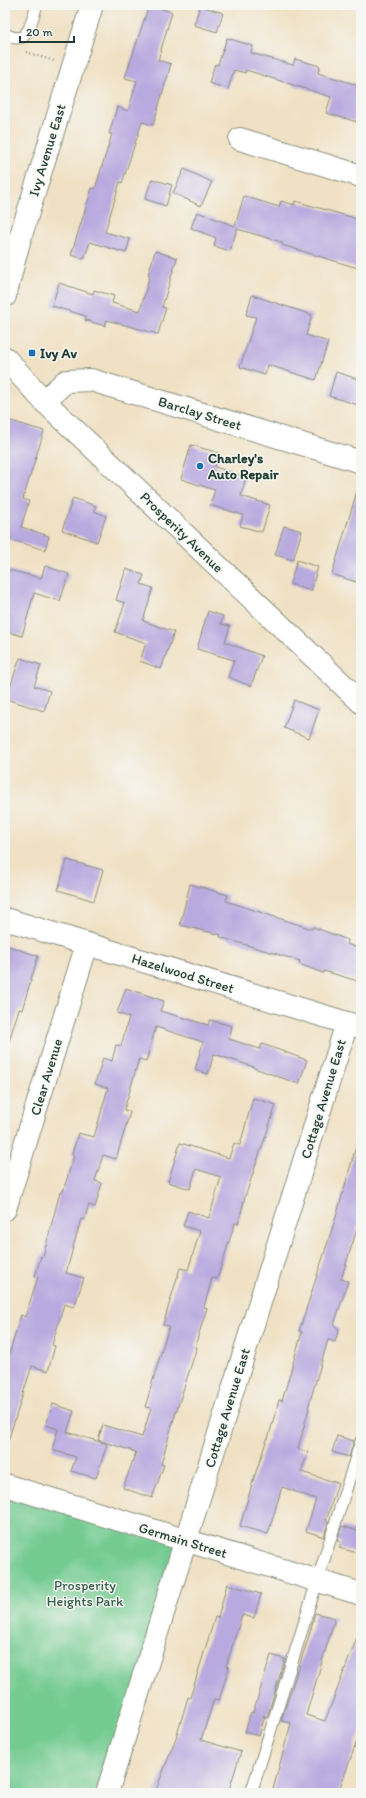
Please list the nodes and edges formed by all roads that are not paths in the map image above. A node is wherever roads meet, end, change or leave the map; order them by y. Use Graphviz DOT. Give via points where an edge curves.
graph roads {
  1 [pos="37,5"];
  2 [pos="92,5"];
  3 [pos="5,34"];
  4 [pos="240,139"];
  5 [pos="361,176"];
  6 [pos="11,242"];
  7 [pos="5,296"];
  8 [pos="5,358"];
  9 [pos="44,401"];
  10 [pos="361,462"];
  11 [pos="361,702"];
  12 [pos="5,919"];
  13 [pos="87,944"];
  14 [pos="354,1025"];
  15 [pos="5,1209"];
  16 [pos="361,1441"];
  17 [pos="5,1485"];
  18 [pos="186,1540"];
  19 [pos="318,1581"];
  20 [pos="361,1594"];
  21 [pos="107,1793"];
  22 [pos="251,1793"];
  1 -- 3 [label="lane" via="29,29 23,37 15,38"];
  2 -- 6 [label="street, Ivy Avenue East"];
  4 -- 5 [label="street"];
  6 -- 7 [label="street, Ivy Avenue East"];
  8 -- 9 [label="street, Prosperity Avenue"];
  9 -- 10 [label="street, Barclay Street" via="66,381 91,380"];
  9 -- 11 [label="street, Prosperity Avenue"];
  12 -- 13 [label="street, Hazelwood Street"];
  13 -- 14 [label="street, Hazelwood Street"];
  13 -- 15 [label="street, Clear Avenue"];
  14 -- 18 [label="street, Cottage Avenue East"];
  16 -- 19 [label="lane"];
  17 -- 18 [label="street, Germain Street"];
  18 -- 19 [label="street, Germain Street"];
  18 -- 21 [label="street, Cottage Avenue East"];
  19 -- 20 [label="street, Germain Street"];
  19 -- 22 [label="lane"];
}
